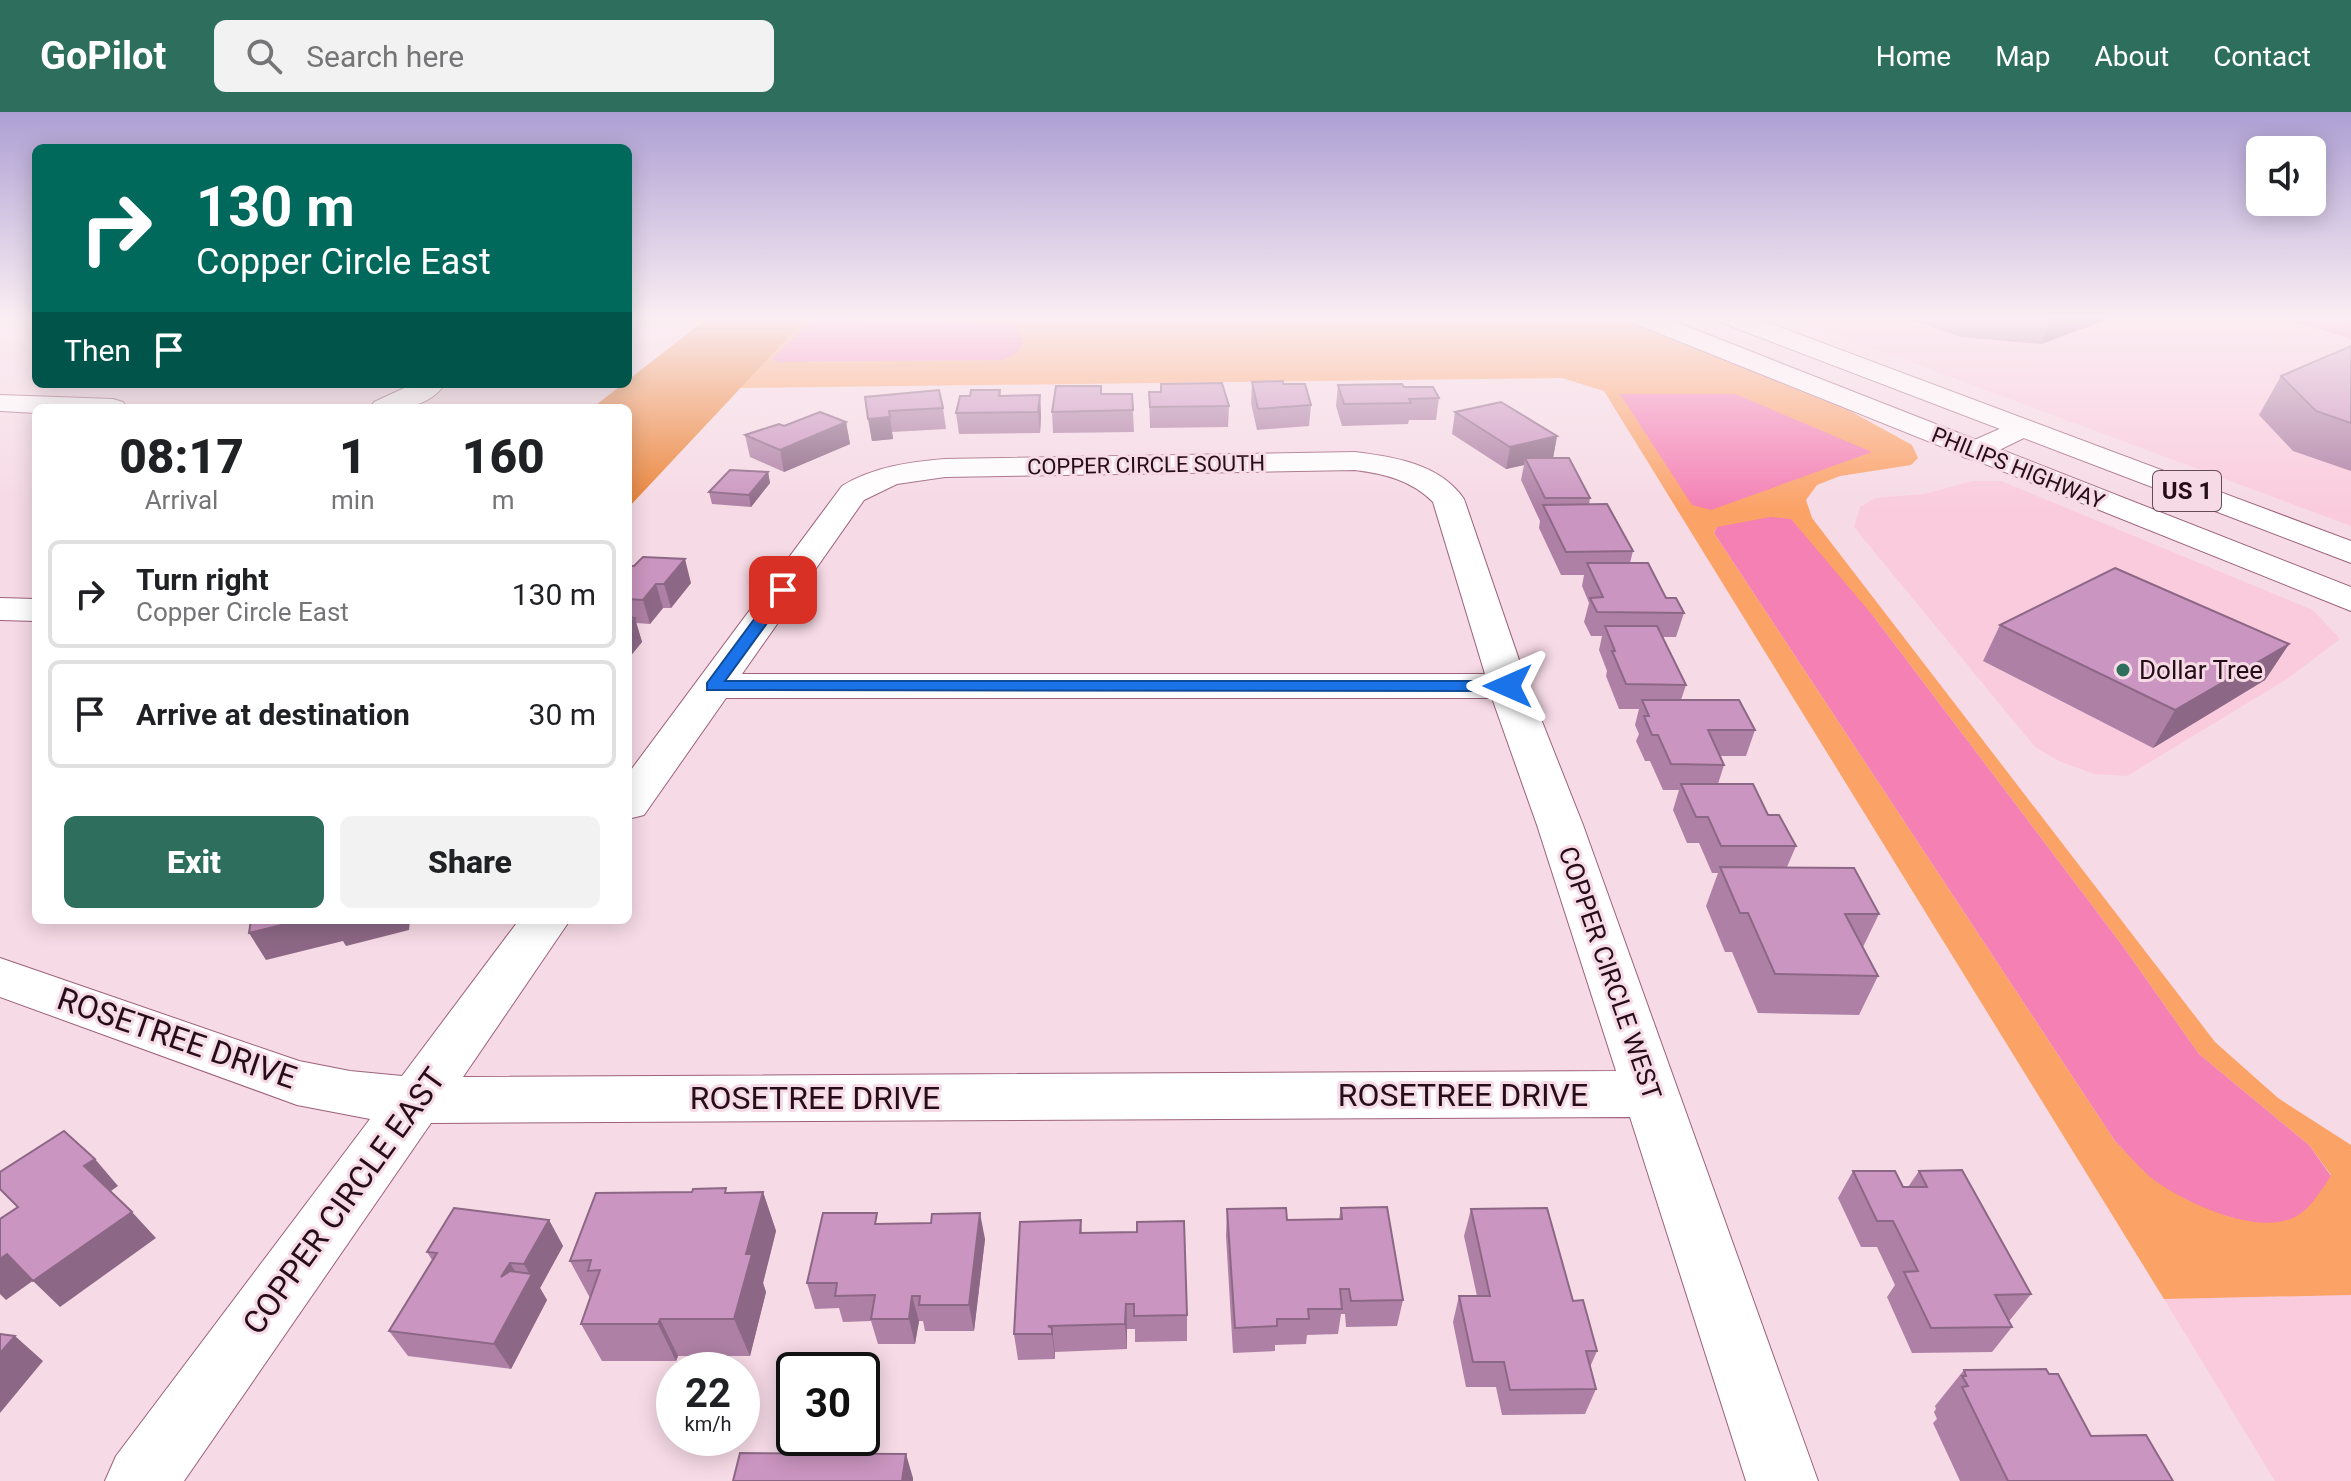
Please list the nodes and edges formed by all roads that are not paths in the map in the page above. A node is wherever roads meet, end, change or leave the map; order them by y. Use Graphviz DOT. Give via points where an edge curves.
graph roads {
  1 [pos="1799,381"];
  2 [pos="1898,381"];
  3 [pos="425,388"];
  4 [pos="0,403"];
  5 [pos="32,404"];
  6 [pos="395,404"];
  7 [pos="2022,428"];
  8 [pos="1974,451"];
  9 [pos="1421,477"];
  10 [pos="2351,553"];
  11 [pos="2351,600"];
  12 [pos="0,609"];
  13 [pos="32,610"];
  14 [pos="713,686"];
  15 [pos="1508,686"];
  16 [pos="632,799"];
  17 [pos="543,924"];
  18 [pos="0,977"];
  19 [pos="1651,1094"];
  20 [pos="418,1100"];
  21 [pos="141,1481"];
  22 [pos="1782,1481"];
  1 -- 8 [label="street, PHILIPS HIGHWAY / US 1"];
  2 -- 7 [label="street, PHILIPS HIGHWAY / US 1"];
  3 -- 6 [label="street"];
  4 -- 5 [label="street"];
  7 -- 8 [label="street"];
  7 -- 10 [label="street, PHILIPS HIGHWAY / US 1"];
  8 -- 11 [label="street, PHILIPS HIGHWAY / US 1"];
  9 -- 14 [label="street, COPPER CIRCLE SOUTH" via="1355,461 945,468 892,474 853,493"];
  9 -- 15 [label="street, COPPER CIRCLE WEST" via="1448,499"];
  12 -- 13 [label="street"];
  14 -- 15 [label="street"];
  14 -- 16 [label="street"];
  15 -- 19 [label="street, COPPER CIRCLE WEST"];
  17 -- 20 [label="street, COPPER CIRCLE EAST"];
  18 -- 20 [label="street, ROSETREE DRIVE" via="297,1083"];
  19 -- 20 [label="street, ROSETREE DRIVE"];
  19 -- 22 [label="street, COPPER CIRCLE WEST"];
  20 -- 21 [label="street, COPPER CIRCLE EAST"];
}
